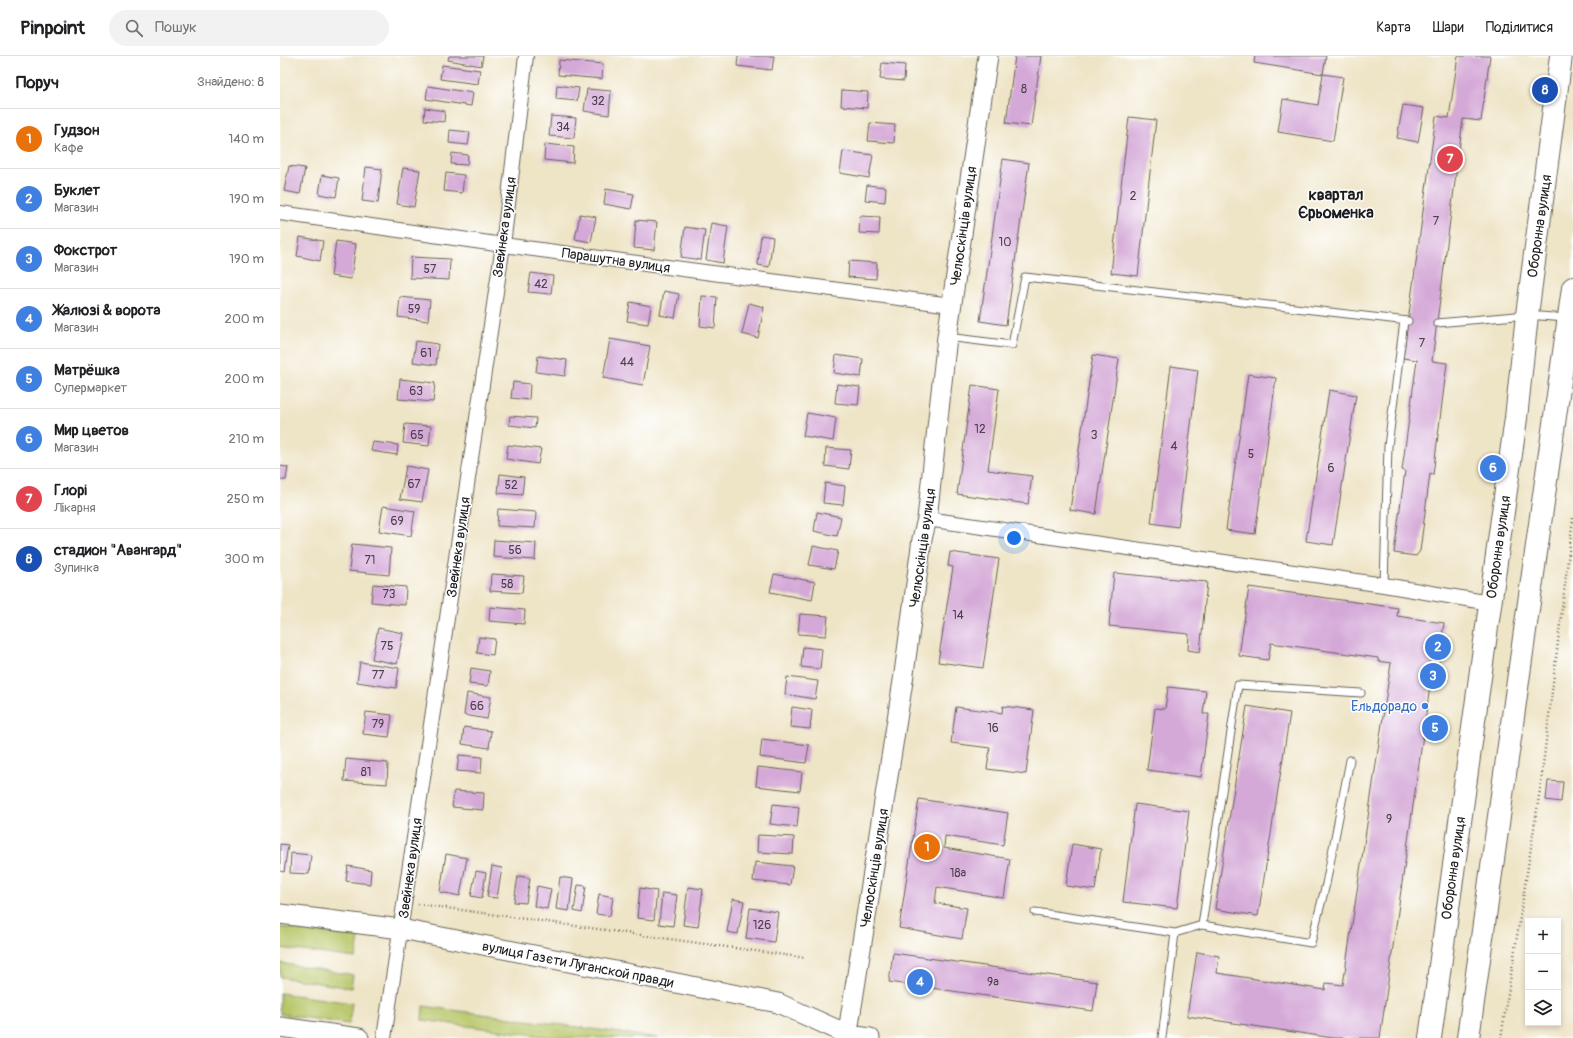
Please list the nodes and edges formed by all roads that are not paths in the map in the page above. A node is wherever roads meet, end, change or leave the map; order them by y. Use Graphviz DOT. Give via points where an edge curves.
graph roads {
  1 [pos="526,56"];
  2 [pos="988,56"];
  3 [pos="1562,56"];
  4 [pos="280,213"];
  5 [pos="503,245"];
  6 [pos="1573,288"];
  7 [pos="951,305"];
  8 [pos="1527,315"];
  9 [pos="1569,318"];
  10 [pos="1437,323"];
  11 [pos="947,337"];
  12 [pos="927,519"];
  13 [pos="1384,585"];
  14 [pos="1490,603"];
  15 [pos="1361,693"];
  16 [pos="1350,760"];
  17 [pos="1035,912"];
  18 [pos="280,914"];
  19 [pos="1202,925"];
  20 [pos="401,929"];
  21 [pos="1175,933"];
  22 [pos="280,1027"];
  23 [pos="848,1037"];
  24 [pos="360,1038"];
  25 [pos="384,1038"];
  26 [pos="870,1038"];
  27 [pos="1162,1038"];
  28 [pos="1430,1038"];
  29 [pos="1468,1038"];
  1 -- 5 [label="street, Звейнека вулиця"];
  2 -- 7 [label="street, Челюскінців вулиця"];
  3 -- 8 [label="main road, Оборонна вулиця"];
  4 -- 5 [label="street, Парашутна вулиця"];
  5 -- 7 [label="street, Парашутна вулиця"];
  5 -- 20 [label="street, Звейнека вулиця"];
  6 -- 9 [label="main road"];
  7 -- 11 [label="street, Челюскінців вулиця"];
  8 -- 9 [label="lane"];
  8 -- 10 [label="lane"];
  8 -- 14 [label="main road, Оборонна вулиця" via="1516,418"];
  9 -- 29 [label="main road"];
  11 -- 12 [label="street, Челюскінців вулиця"];
  11 -- 13 [label="lane" via="1012,344 1025,277 1406,321 1388,446"];
  12 -- 13 [label="street"];
  12 -- 23 [label="street, Челюскінців вулиця"];
  13 -- 14 [label="street"];
  14 -- 28 [label="main road, Оборонна вулиця"];
  15 -- 19 [label="lane" via="1238,685"];
  16 -- 19 [label="lane" via="1326,884 1310,943"];
  17 -- 21 [label="lane"];
  18 -- 20 [label="street, вулиця Газєти Луганской правди"];
  19 -- 21 [label="lane"];
  20 -- 23 [label="street, вулиця Газєти Луганской правди" via="778,1003"];
  20 -- 25 [label="street, Звейнека вулиця"];
  21 -- 27 [label="lane"];
  22 -- 24 [label="street"];
  23 -- 26 [label="street, вулиця Газєти Луганской правди"];
}
